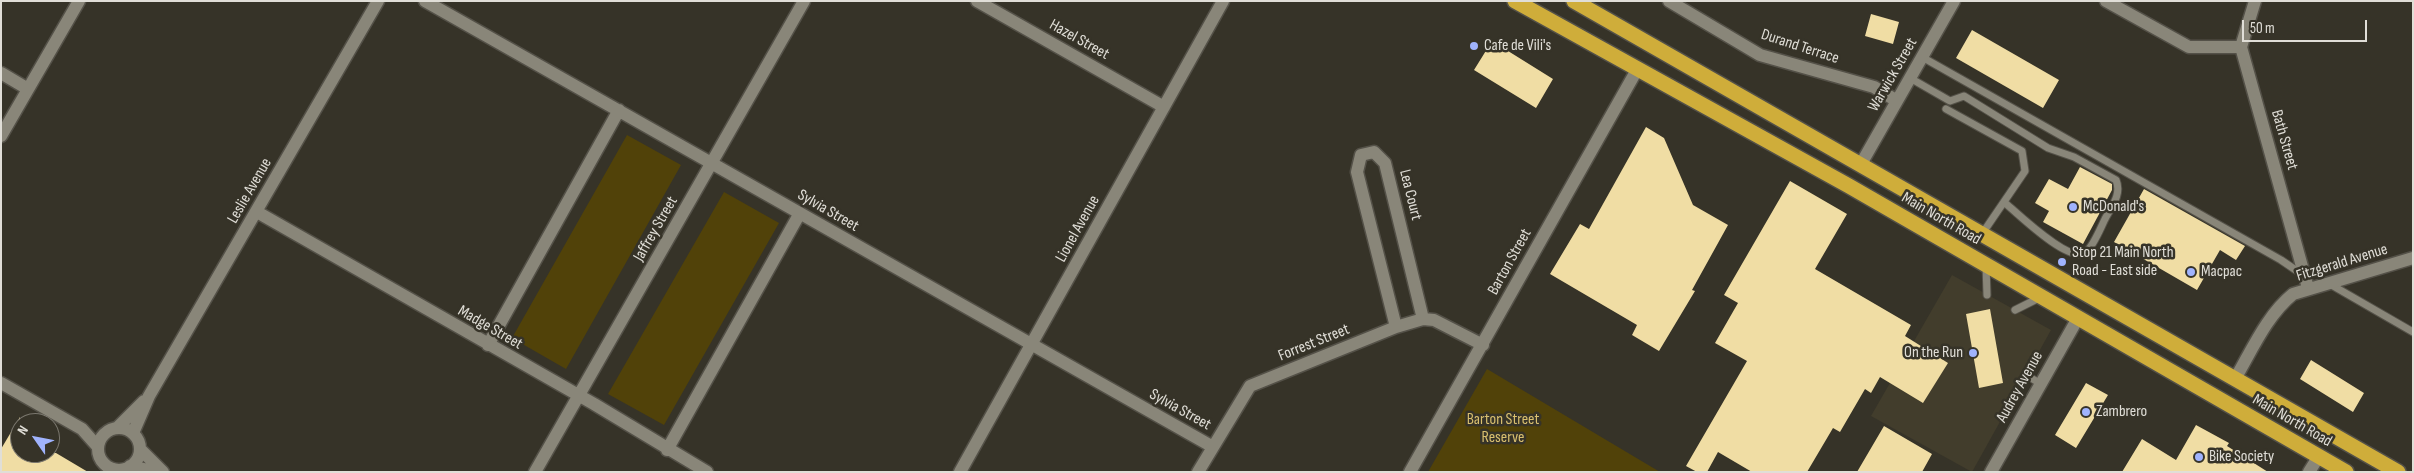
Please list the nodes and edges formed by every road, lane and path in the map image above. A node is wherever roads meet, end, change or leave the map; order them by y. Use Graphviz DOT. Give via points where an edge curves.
graph roads {
  1 [pos="79,1"];
  2 [pos="378,1"];
  3 [pos="427,1"];
  4 [pos="804,1"];
  5 [pos="977,1"];
  6 [pos="1223,1"];
  7 [pos="1515,1"];
  8 [pos="1574,1"];
  9 [pos="1670,1"];
  10 [pos="1954,1"];
  11 [pos="2106,1"];
  12 [pos="2255,1"];
  13 [pos="2241,46"];
  14 [pos="1922,57"];
  15 [pos="1638,68"];
  16 [pos="1,73"];
  17 [pos="1910,78"];
  18 [pos="28,89"];
  19 [pos="1897,101"];
  20 [pos="1164,107"];
  21 [pos="1946,109"];
  22 [pos="618,110"];
  23 [pos="1,136"];
  24 [pos="712,164"];
  25 [pos="1861,164"];
  26 [pos="1848,186"];
  27 [pos="2004,202"];
  28 [pos="257,212"];
  29 [pos="800,213"];
  30 [pos="1982,234"];
  31 [pos="2413,258"];
  32 [pos="1986,265"];
  33 [pos="2307,282"];
  34 [pos="2328,283"];
  35 [pos="1987,295"];
  36 [pos="2041,296"];
  37 [pos="2090,296"];
  38 [pos="2015,310"];
  39 [pos="2078,318"];
  40 [pos="1423,319"];
  41 [pos="1396,327"];
  42 [pos="2413,332"];
  43 [pos="1482,345"];
  44 [pos="488,346"];
  45 [pos="1031,346"];
  46 [pos="2026,375"];
  47 [pos="2235,379"];
  48 [pos="1,383"];
  49 [pos="2041,384"];
  50 [pos="578,395"];
  51 [pos="149,396"];
  52 [pos="2223,401"];
  53 [pos="82,429"];
  54 [pos="112,429"];
  55 [pos="133,433"];
  56 [pos="1213,446"];
  57 [pos="140,449"];
  58 [pos="667,450"];
  59 [pos="2319,456"];
  60 [pos="98,459"];
  61 [pos="130,466"];
  62 [pos="113,471"];
  63 [pos="158,472"];
  64 [pos="163,472"];
  65 [pos="535,472"];
  66 [pos="707,472"];
  67 [pos="960,472"];
  68 [pos="1198,472"];
  69 [pos="1410,472"];
  70 [pos="1991,472"];
  71 [pos="2309,472"];
  72 [pos="2346,472"];
  73 [pos="2398,472"];
  1 -- 18 [label="street"];
  2 -- 28 [label="street, Leslie Avenue"];
  3 -- 22 [label="street, Sylvia Street"];
  4 -- 24 [label="street, Jaffrey Street"];
  5 -- 20 [label="street, Hazel Street"];
  6 -- 20 [label="street, Lionel Avenue"];
  7 -- 15 [label="highway, Main North Road"];
  8 -- 25 [label="highway, Main North Road"];
  9 -- 19 [label="street, Durand Terrace" via="1760,54 1874,87"];
  10 -- 14 [label="street, Warwick Street"];
  11 -- 13 [label="street" via="2189,47"];
  12 -- 13 [label="street"];
  13 -- 33 [label="street, Bath Street"];
  14 -- 17 [label="street, Warwick Street"];
  14 -- 33 [label="lane" via="2282,260"];
  15 -- 26 [label="highway, Main North Road"];
  15 -- 43 [label="street, Barton Street"];
  16 -- 18 [label="street"];
  17 -- 19 [label="street, Warwick Street"];
  17 -- 27 [label="lane" via="1950,101 1964,96 2048,148 2074,157 2116,180 2119,188 2116,200 2082,255 2073,255 2044,237"];
  18 -- 23 [label="street"];
  19 -- 25 [label="street, Warwick Street"];
  20 -- 45 [label="street, Lionel Avenue"];
  21 -- 27 [label="lane" via="2022,151 2025,171"];
  22 -- 24 [label="street, Sylvia Street"];
  22 -- 44 [label="street"];
  24 -- 29 [label="street, Sylvia Street"];
  24 -- 50 [label="street, Jaffrey Street"];
  25 -- 26 [label="highway"];
  25 -- 30 [label="highway, Main North Road"];
  26 -- 32 [label="highway, Main North Road"];
  27 -- 30 [label="lane"];
  28 -- 44 [label="street, Madge Street"];
  28 -- 51 [label="street, Leslie Avenue"];
  29 -- 45 [label="street, Sylvia Street"];
  29 -- 58 [label="street"];
  30 -- 37 [label="highway, Main North Road"];
  31 -- 34 [label="street, Fitzgerald Avenue"];
  32 -- 35 [label="lane"];
  32 -- 36 [label="highway, Main North Road"];
  33 -- 34 [label="street, Fitzgerald Avenue"];
  33 -- 47 [label="street, Fitzgerald Avenue" via="2282,303"];
  34 -- 42 [label="lane"];
  36 -- 38 [label="lane"];
  36 -- 39 [label="highway, Main North Road"];
  37 -- 39 [label="highway"];
  37 -- 47 [label="highway, Main North Road"];
  39 -- 49 [label="street, Audrey Avenue"];
  39 -- 52 [label="highway, Main North Road"];
  40 -- 41 [label="street, Forrest Street"];
  40 -- 41 [label="street, Lea Court" via="1385,163 1374,152 1361,155 1357,172"];
  40 -- 43 [label="street" via="1434,320"];
  41 -- 56 [label="street, Forrest Street" via="1250,386"];
  43 -- 69 [label="street, Barton Street"];
  44 -- 50 [label="street, Madge Street"];
  45 -- 56 [label="street, Sylvia Street"];
  45 -- 67 [label="street, Lionel Avenue"];
  46 -- 49 [label="lane"];
  47 -- 52 [label="highway"];
  47 -- 73 [label="highway, Main North Road"];
  48 -- 53 [label="street"];
  49 -- 70 [label="street, Audrey Avenue"];
  50 -- 58 [label="street, Madge Street"];
  50 -- 65 [label="street, Jaffrey Street"];
  51 -- 54 [label="street, Leslie Avenue"];
  51 -- 55 [label="street, Leslie Avenue"];
  52 -- 59 [label="highway, Main North Road"];
  53 -- 54 [label="street"];
  53 -- 60 [label="street"];
  54 -- 55 [label="street"];
  54 -- 60 [label="street" via="100,438"];
  55 -- 57 [label="street"];
  56 -- 68 [label="street, Forrest Street"];
  57 -- 61 [label="street"];
  57 -- 64 [label="street"];
  58 -- 66 [label="street, Madge Street"];
  59 -- 71 [label="street"];
  59 -- 72 [label="highway, Main North Road"];
  60 -- 62 [label="street"];
  61 -- 62 [label="street"];
  61 -- 63 [label="street"];
}
